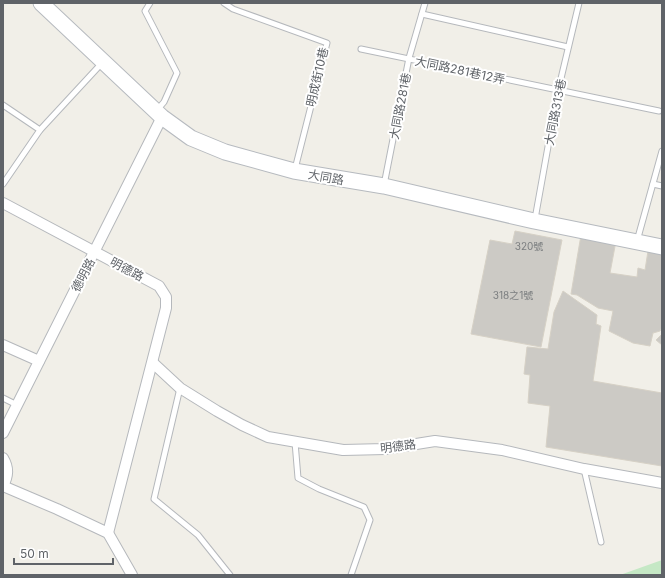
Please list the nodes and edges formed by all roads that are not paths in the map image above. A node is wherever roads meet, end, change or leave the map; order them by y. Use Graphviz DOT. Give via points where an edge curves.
graph roads {
  1 [pos="41,3"];
  2 [pos="150,3"];
  3 [pos="224,3"];
  4 [pos="425,3"];
  5 [pos="579,3"];
  6 [pos="422,14"];
  7 [pos="568,47"];
  8 [pos="361,49"];
  9 [pos="409,58"];
  10 [pos="104,61"];
  11 [pos="558,91"];
  12 [pos="3,105"];
  13 [pos="659,111"];
  14 [pos="159,114"];
  15 [pos="40,130"];
  16 [pos="662,151"];
  17 [pos="294,171"];
  18 [pos="3,184"];
  19 [pos="653,184"];
  20 [pos="384,186"];
  21 [pos="662,186"];
  22 [pos="3,203"];
  23 [pos="534,221"];
  24 [pos="637,242"];
  25 [pos="662,247"];
  26 [pos="94,252"];
  27 [pos="3,345"];
  28 [pos="39,361"];
  29 [pos="153,363"];
  30 [pos="180,388"];
  31 [pos="3,398"];
  32 [pos="17,405"];
  33 [pos="3,433"];
  34 [pos="295,442"];
  35 [pos="3,458"];
  36 [pos="584,469"];
  37 [pos="662,483"];
  38 [pos="3,486"];
  39 [pos="108,533"];
  40 [pos="601,542"];
  41 [pos="132,575"];
  42 [pos="230,575"];
  43 [pos="351,575"];
  1 -- 10 [label="street, 大同路"];
  2 -- 14 [label="lane" via="145,11 177,73"];
  3 -- 17 [label="lane, 明成街10巷" via="233,9 327,43"];
  4 -- 6 [label="lane, 大同路281巷"];
  5 -- 7 [label="lane, 大同路313巷"];
  6 -- 7 [label="lane"];
  6 -- 9 [label="lane, 大同路281巷"];
  7 -- 11 [label="lane, 大同路313巷"];
  8 -- 9 [label="lane, 大同路281巷12弄"];
  9 -- 11 [label="lane, 大同路281巷12弄"];
  9 -- 20 [label="lane, 大同路281巷"];
  10 -- 14 [label="street, 大同路"];
  10 -- 15 [label="lane"];
  11 -- 13 [label="lane, 大同路281巷12弄"];
  11 -- 23 [label="lane, 大同路313巷"];
  12 -- 15 [label="lane"];
  14 -- 17 [label="street, 大同路" via="191,138 225,152"];
  14 -- 26 [label="street, 德明路"];
  15 -- 18 [label="lane"];
  16 -- 19 [label="lane"];
  17 -- 20 [label="street, 大同路"];
  19 -- 21 [label="lane"];
  19 -- 24 [label="lane"];
  20 -- 23 [label="street, 大同路"];
  22 -- 26 [label="street, 明德路"];
  23 -- 24 [label="street, 大同路"];
  24 -- 25 [label="street, 大同路"];
  26 -- 28 [label="street, 德明路"];
  26 -- 29 [label="street, 明德路" via="159,286 166,297 166,308"];
  27 -- 28 [label="street"];
  28 -- 32 [label="street, 德明路"];
  29 -- 30 [label="street, 明德路"];
  29 -- 39 [label="street, 明德路"];
  30 -- 34 [label="street, 明德路" via="242,425 268,437"];
  30 -- 42 [label="lane" via="154,499 198,535"];
  31 -- 32 [label="lane"];
  32 -- 33 [label="street, 德明路"];
  34 -- 36 [label="street, 明德路" via="343,450 385,449 435,440 502,450"];
  34 -- 43 [label="lane" via="298,478 364,507 370,520"];
  35 -- 38 [label="street" via="8,470"];
  36 -- 37 [label="street, 明德路"];
  36 -- 40 [label="lane"];
  38 -- 39 [label="street"];
  39 -- 41 [label="street"];
}
